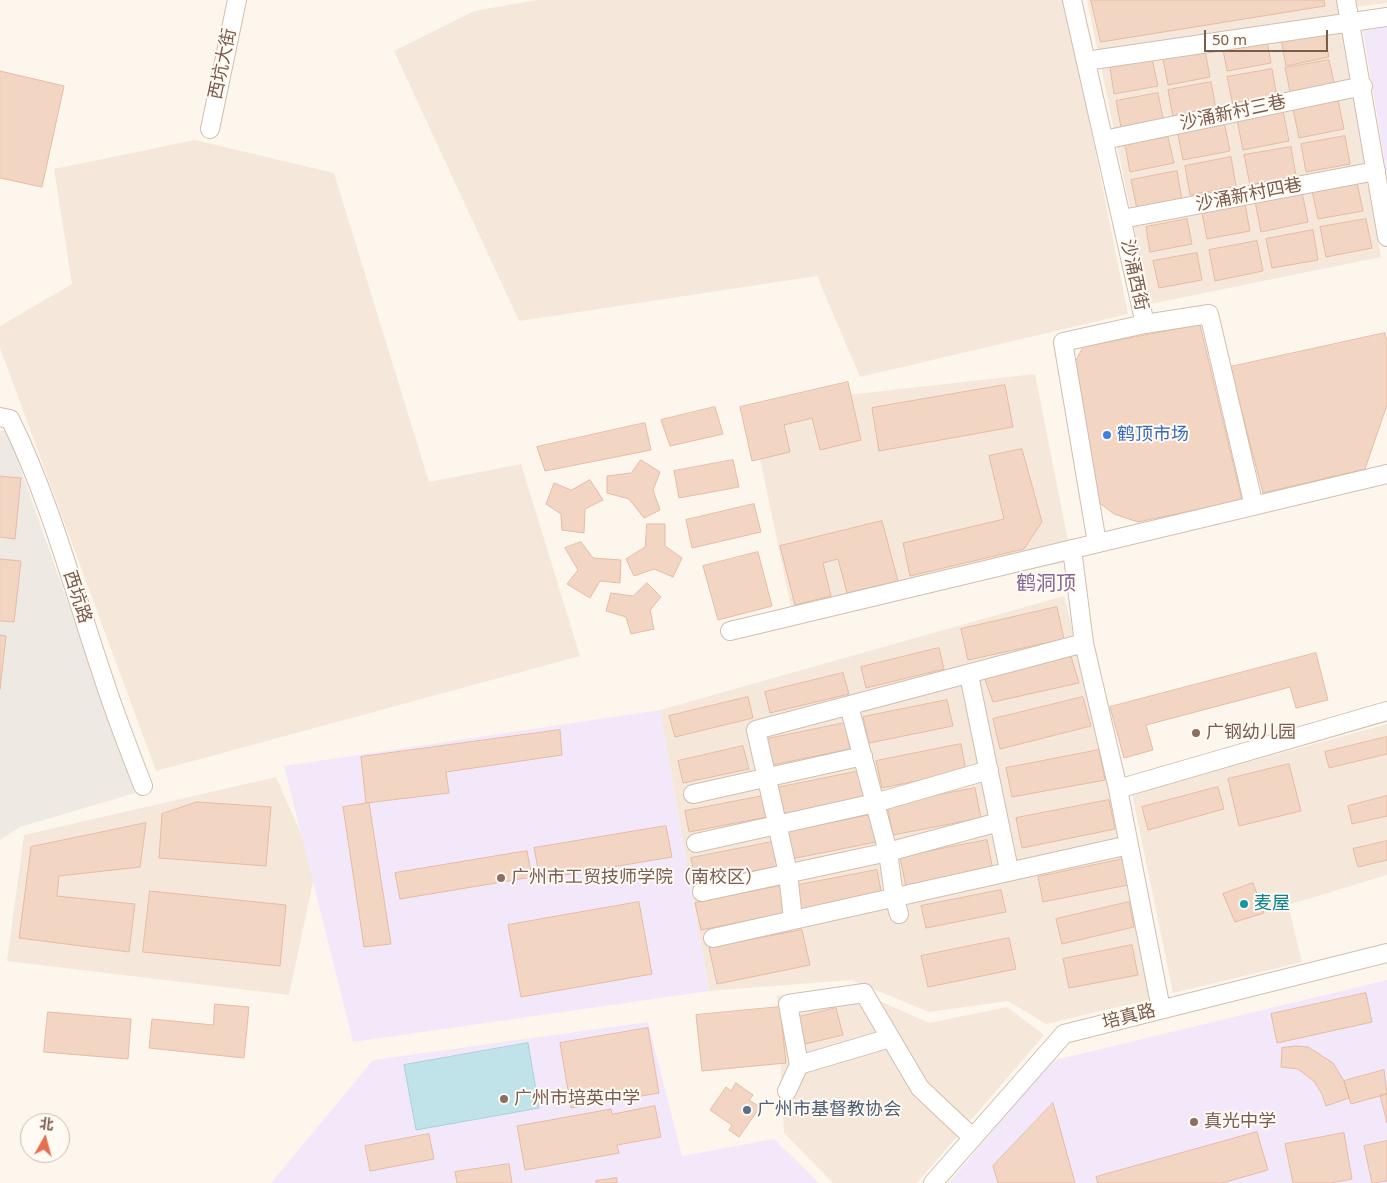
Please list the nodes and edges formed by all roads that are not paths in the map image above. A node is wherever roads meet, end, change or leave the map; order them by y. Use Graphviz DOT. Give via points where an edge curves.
graph roads {
  1 [pos="237,0"];
  2 [pos="1072,0"];
  3 [pos="1346,0"];
  4 [pos="1387,17"];
  5 [pos="1351,22"];
  6 [pos="1086,61"];
  7 [pos="1363,86"];
  8 [pos="210,128"];
  9 [pos="1104,140"];
  10 [pos="1376,171"];
  11 [pos="1122,219"];
  12 [pos="1387,238"];
  13 [pos="1145,324"];
  14 [pos="0,417"];
  15 [pos="1387,474"];
  16 [pos="1254,506"];
  17 [pos="1097,543"];
  18 [pos="1072,549"];
  19 [pos="730,631"];
  20 [pos="1084,643"];
  21 [pos="969,675"];
  22 [pos="849,706"];
  23 [pos="1387,711"];
  24 [pos="863,756"];
  25 [pos="989,770"];
  26 [pos="768,779"];
  27 [pos="143,786"];
  28 [pos="1118,789"];
  29 [pos="693,794"];
  30 [pos="875,803"];
  31 [pos="999,822"];
  32 [pos="778,826"];
  33 [pos="696,843"];
  34 [pos="1129,845"];
  35 [pos="888,852"];
  36 [pos="1009,870"];
  37 [pos="788,873"];
  38 [pos="702,892"];
  39 [pos="894,896"];
  40 [pos="900,914"];
  41 [pos="793,919"];
  42 [pos="713,938"];
  43 [pos="1387,953"];
  44 [pos="1161,1009"];
  45 [pos="890,1038"];
  46 [pos="799,1065"];
  47 [pos="787,1091"];
  48 [pos="973,1138"];
  49 [pos="933,1183"];
  1 -- 8 [label="street, 西坑大街"];
  2 -- 6 [label="street, 沙涌西街"];
  3 -- 5 [label="street"];
  4 -- 5 [label="street"];
  5 -- 6 [label="street"];
  5 -- 7 [label="street"];
  6 -- 9 [label="street, 沙涌西街"];
  7 -- 9 [label="street, 沙涌新村三巷"];
  7 -- 10 [label="street"];
  9 -- 11 [label="street, 沙涌西街"];
  10 -- 11 [label="street, 沙涌新村四巷"];
  10 -- 12 [label="street"];
  11 -- 13 [label="street, 沙涌西街"];
  13 -- 16 [label="street, 沙涌西街" via="1209,314"];
  13 -- 17 [label="street" via="1063,342"];
  14 -- 27 [label="street, 西坑路" via="10,419 22,444"];
  15 -- 16 [label="street"];
  16 -- 17 [label="street"];
  17 -- 18 [label="street"];
  18 -- 19 [label="street"];
  18 -- 20 [label="street"];
  20 -- 21 [label="street"];
  20 -- 28 [label="street"];
  21 -- 22 [label="street"];
  21 -- 25 [label="street"];
  22 -- 24 [label="street"];
  22 -- 26 [label="street" via="756,730"];
  23 -- 28 [label="street"];
  24 -- 26 [label="street"];
  24 -- 30 [label="street"];
  25 -- 30 [label="street"];
  25 -- 31 [label="street"];
  26 -- 29 [label="street"];
  26 -- 32 [label="street"];
  28 -- 34 [label="street"];
  30 -- 32 [label="street"];
  30 -- 35 [label="street"];
  31 -- 35 [label="street"];
  31 -- 36 [label="street"];
  32 -- 33 [label="street"];
  32 -- 37 [label="street"];
  34 -- 36 [label="street"];
  34 -- 44 [label="street"];
  35 -- 37 [label="street"];
  35 -- 39 [label="street"];
  36 -- 39 [label="street"];
  37 -- 38 [label="street"];
  37 -- 41 [label="street"];
  39 -- 40 [label="street"];
  39 -- 41 [label="street"];
  41 -- 42 [label="street"];
  43 -- 44 [label="street, 培真路"];
  44 -- 48 [label="street, 培真路" via="1064,1034"];
  45 -- 46 [label="street"];
  45 -- 46 [label="street" via="864,993 788,1004"];
  45 -- 48 [label="street" via="920,1088"];
  46 -- 47 [label="street"];
  48 -- 49 [label="street, 培真路"];
}
